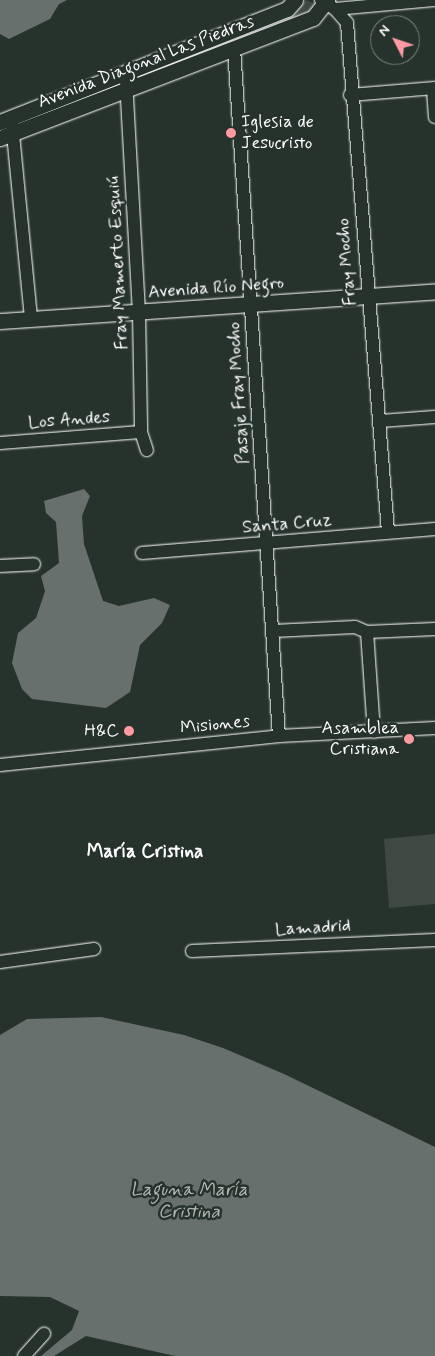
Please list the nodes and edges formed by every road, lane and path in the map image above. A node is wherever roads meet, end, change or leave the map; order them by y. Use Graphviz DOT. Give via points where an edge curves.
graph roads {
  1 [pos="295,0"];
  2 [pos="434,0"];
  3 [pos="327,3"];
  4 [pos="234,48"];
  5 [pos="126,80"];
  6 [pos="434,88"];
  7 [pos="350,95"];
  8 [pos="435,117"];
  9 [pos="6,120"];
  10 [pos="7,136"];
  11 [pos="435,291"];
  12 [pos="368,298"];
  13 [pos="250,303"];
  14 [pos="139,312"];
  15 [pos="31,318"];
  16 [pos="0,321"];
  17 [pos="435,417"];
  18 [pos="380,421"];
  19 [pos="141,432"];
  20 [pos="0,443"];
  21 [pos="147,450"];
  22 [pos="435,529"];
  23 [pos="388,532"];
  24 [pos="267,543"];
  25 [pos="142,553"];
  26 [pos="34,564"];
  27 [pos="0,566"];
  28 [pos="435,629"];
  29 [pos="273,631"];
  30 [pos="368,632"];
  31 [pos="435,728"];
  32 [pos="374,732"];
  33 [pos="279,736"];
  34 [pos="0,765"];
  35 [pos="435,940"];
  36 [pos="94,949"];
  37 [pos="192,951"];
  38 [pos="0,962"];
  39 [pos="44,1334"];
  40 [pos="24,1356"];
  1 -- 5 [label="street, Avenida Diagonal Las Piedras" via="287,9"];
  2 -- 3 [label="street"];
  3 -- 4 [label="street, Avenida Diagonal Las Piedras" via="313,18"];
  3 -- 7 [label="street, Fray Mocho" via="346,23"];
  4 -- 5 [label="street, Avenida Diagonal Las Piedras"];
  4 -- 13 [label="street, Pasaje Fray Mocho"];
  5 -- 9 [label="street, Avenida Diagonal Las Piedras"];
  5 -- 10 [label="street, Avenida Diagonal Las Piedras"];
  5 -- 14 [label="street, Fray Mamerto Esquiú"];
  6 -- 7 [label="street"];
  6 -- 8 [label="street"];
  7 -- 12 [label="street, Fray Mocho"];
  9 -- 10 [label="street"];
  10 -- 15 [label="street"];
  11 -- 12 [label="street, Avenida Río Negro"];
  12 -- 13 [label="street, Avenida Río Negro"];
  12 -- 18 [label="street, Fray Mocho"];
  13 -- 14 [label="street, Avenida Río Negro"];
  13 -- 24 [label="street, Pasaje Fray Mocho"];
  14 -- 15 [label="street, Avenida Río Negro"];
  14 -- 19 [label="street, Fray Mamerto Esquiú"];
  15 -- 16 [label="street, Avenida Río Negro"];
  17 -- 18 [label="street"];
  18 -- 23 [label="street, Fray Mocho"];
  19 -- 20 [label="street, Los Andes"];
  19 -- 21 [label="street, Fray Mamerto Esquiú"];
  22 -- 23 [label="street, Santa Cruz"];
  23 -- 24 [label="street, Santa Cruz"];
  24 -- 25 [label="street, Santa Cruz"];
  24 -- 29 [label="street, Pasaje Fray Mocho"];
  26 -- 27 [label="street"];
  28 -- 30 [label="street"];
  29 -- 30 [label="street" via="355,627"];
  29 -- 33 [label="street, Pasaje Fray Mocho"];
  30 -- 32 [label="street"];
  31 -- 32 [label="street, Misiones"];
  32 -- 33 [label="street, Misiones"];
  33 -- 34 [label="street, Misiones"];
  35 -- 37 [label="street, Lamadrid"];
  36 -- 38 [label="street"];
  39 -- 40 [label="street"];
}
